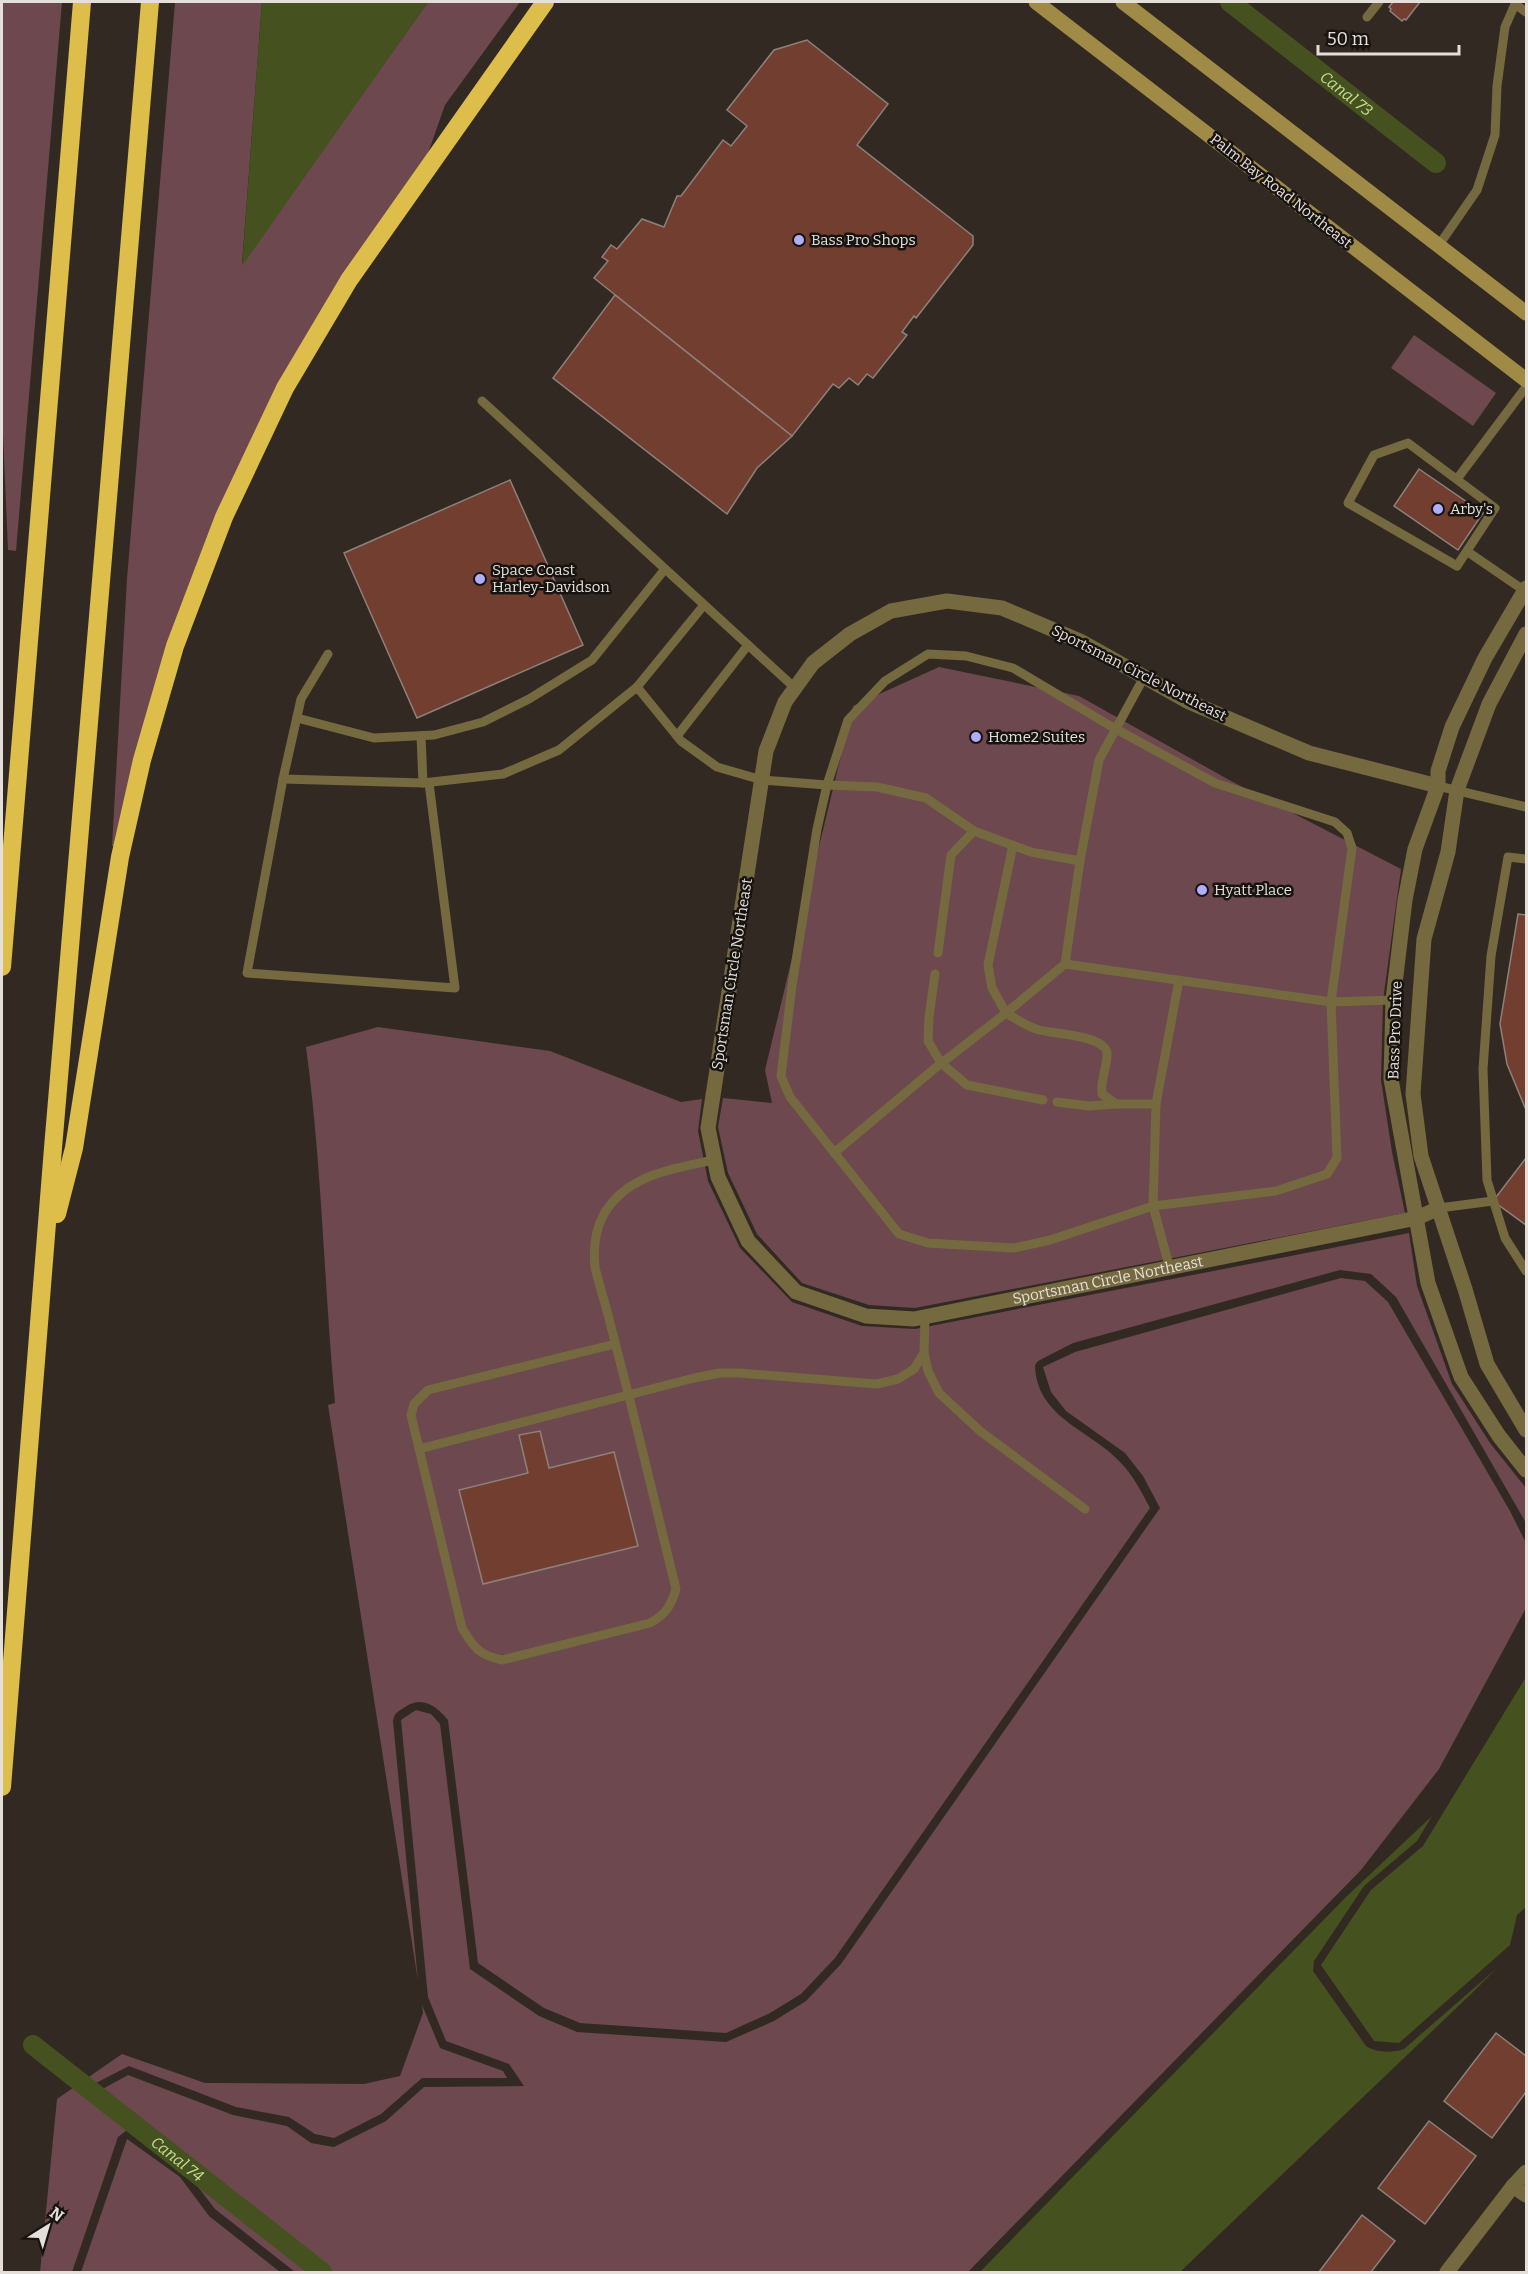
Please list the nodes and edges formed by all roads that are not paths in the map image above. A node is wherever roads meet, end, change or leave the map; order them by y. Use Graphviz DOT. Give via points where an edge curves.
graph roads {
  1 [pos="82,2"];
  2 [pos="150,2"];
  3 [pos="545,2"];
  4 [pos="1036,2"];
  5 [pos="1123,2"];
  6 [pos="1378,2"];
  7 [pos="1516,3"];
  8 [pos="1527,12"];
  9 [pos="1367,17"];
  10 [pos="1439,245"];
  11 [pos="1527,313"];
  12 [pos="1527,380"];
  13 [pos="1527,387"];
  14 [pos="482,400"];
  15 [pos="1457,479"];
  16 [pos="1468,552"];
  17 [pos="665,569"];
  18 [pos="1526,589"];
  19 [pos="704,605"];
  20 [pos="1527,634"];
  21 [pos="748,645"];
  22 [pos="328,654"];
  23 [pos="1144,676"];
  24 [pos="636,687"];
  25 [pos="795,688"];
  26 [pos="297,718"];
  27 [pos="1114,728"];
  28 [pos="421,736"];
  29 [pos="677,736"];
  30 [pos="283,779"];
  31 [pos="762,780"];
  32 [pos="426,783"];
  33 [pos="827,785"];
  34 [pos="1438,786"];
  35 [pos="1457,790"];
  36 [pos="1527,807"];
  37 [pos="974,831"];
  38 [pos="1013,845"];
  39 [pos="1527,859"];
  40 [pos="1080,861"];
  41 [pos="938,953"];
  42 [pos="1065,964"];
  43 [pos="2,967"];
  44 [pos="935,974"];
  45 [pos="1179,980"];
  46 [pos="1394,1000"];
  47 [pos="1331,1002"];
  48 [pos="1006,1013"];
  49 [pos="941,1063"];
  50 [pos="1043,1100"];
  51 [pos="1057,1102"];
  52 [pos="1116,1104"];
  53 [pos="1156,1104"];
  54 [pos="834,1153"];
  55 [pos="714,1160"];
  56 [pos="1493,1201"];
  57 [pos="1153,1206"];
  58 [pos="1438,1208"];
  59 [pos="1417,1218"];
  60 [pos="45,1259"];
  61 [pos="1170,1269"];
  62 [pos="1527,1271"];
  63 [pos="925,1316"];
  64 [pos="615,1344"];
  65 [pos="924,1353"];
  66 [pos="629,1395"];
  67 [pos="1527,1430"];
  68 [pos="419,1449"];
  69 [pos="1527,1470"];
  70 [pos="1085,1509"];
  71 [pos="2,1787"];
  72 [pos="1527,2172"];
  73 [pos="1513,2186"];
  74 [pos="1527,2195"];
  75 [pos="1447,2272"];
  1 -- 43 [label="highway"];
  2 -- 60 [label="highway"];
  3 -- 60 [label="highway" via="350,280 285,388 224,517 175,646 142,760 120,857 74,1148"];
  4 -- 12 [label="main road, Palm Bay Road Northeast"];
  5 -- 10 [label="main road"];
  6 -- 9 [label="lane"];
  7 -- 8 [label="lane"];
  7 -- 10 [label="lane" via="1504,27 1495,135 1477,190"];
  10 -- 11 [label="main road"];
  13 -- 15 [label="lane"];
  14 -- 17 [label="lane"];
  15 -- 16 [label="lane" via="1495,508"];
  15 -- 16 [label="lane" via="1408,443 1374,455 1348,503 1457,566"];
  16 -- 18 [label="lane"];
  17 -- 19 [label="lane"];
  17 -- 28 [label="lane" via="592,660 483,722"];
  18 -- 34 [label="street, Bass Pro Drive" via="1485,658 1452,726 1438,771"];
  19 -- 21 [label="lane"];
  19 -- 24 [label="lane"];
  20 -- 35 [label="street, Bass Pro Drive" via="1489,704"];
  21 -- 25 [label="lane"];
  21 -- 29 [label="lane"];
  22 -- 26 [label="lane" via="301,699"];
  23 -- 25 [label="street, Sportsman Circle Northeast" via="1082,642 1002,608 947,601 891,612 850,634 813,663"];
  23 -- 27 [label="lane"];
  23 -- 34 [label="street, Sportsman Circle Northeast" via="1187,701 1309,753"];
  24 -- 29 [label="lane"];
  24 -- 32 [label="lane" via="559,750 503,774"];
  25 -- 31 [label="street, Sportsman Circle Northeast" via="785,702 766,751"];
  26 -- 28 [label="lane" via="374,738"];
  26 -- 30 [label="lane"];
  27 -- 33 [label="lane" via="1013,668 966,656 928,654 885,681 848,720"];
  27 -- 40 [label="lane" via="1099,759"];
  27 -- 47 [label="lane" via="1215,783 1335,822 1347,833 1352,848"];
  28 -- 32 [label="lane"];
  29 -- 31 [label="lane" via="717,767"];
  30 -- 32 [label="lane"];
  30 -- 32 [label="lane" via="247,973 455,988"];
  31 -- 33 [label="lane"];
  31 -- 55 [label="street, Sportsman Circle Northeast" via="708,1128"];
  33 -- 37 [label="lane" via="877,787 926,798"];
  33 -- 54 [label="lane" via="792,986 781,1077 790,1097"];
  34 -- 35 [label="lane"];
  34 -- 46 [label="street, Bass Pro Drive" via="1415,849"];
  35 -- 36 [label="lane"];
  35 -- 58 [label="street, Bass Pro Drive" via="1448,852 1424,939 1413,1094 1421,1156"];
  37 -- 38 [label="lane"];
  37 -- 41 [label="lane" via="951,855"];
  38 -- 40 [label="lane"];
  38 -- 48 [label="lane" via="988,965 992,988"];
  39 -- 56 [label="lane" via="1508,857 1491,956 1483,1069 1487,1180"];
  40 -- 42 [label="lane"];
  42 -- 45 [label="lane"];
  42 -- 48 [label="lane"];
  44 -- 49 [label="lane" via="928,1041"];
  45 -- 47 [label="lane"];
  45 -- 53 [label="lane"];
  46 -- 47 [label="lane"];
  46 -- 59 [label="street, Bass Pro Drive" via="1391,1079"];
  47 -- 57 [label="lane" via="1337,1158 1327,1174 1276,1191"];
  48 -- 49 [label="lane"];
  48 -- 52 [label="lane" via="1037,1029 1090,1039 1104,1047 1107,1054 1100,1083 1102,1094"];
  49 -- 50 [label="lane" via="967,1085"];
  49 -- 54 [label="lane"];
  51 -- 52 [label="lane"];
  52 -- 53 [label="lane"];
  53 -- 57 [label="lane"];
  54 -- 57 [label="lane" via="899,1234 928,1243 1014,1248"];
  55 -- 63 [label="street, Sportsman Circle Northeast" via="748,1240 796,1292 866,1316"];
  55 -- 64 [label="lane" via="652,1174 635,1182 619,1194 598,1225 595,1267"];
  56 -- 58 [label="lane"];
  56 -- 62 [label="lane" via="1505,1238"];
  57 -- 61 [label="lane"];
  58 -- 59 [label="street, Sportsman Circle Northeast"];
  58 -- 67 [label="street, Bass Pro Drive" via="1487,1364"];
  59 -- 61 [label="street, Sportsman Circle Northeast"];
  59 -- 69 [label="street, Bass Pro Drive" via="1428,1283 1461,1377 1499,1436"];
  60 -- 71 [label="highway"];
  61 -- 63 [label="street, Sportsman Circle Northeast"];
  63 -- 65 [label="lane"];
  64 -- 66 [label="lane"];
  64 -- 68 [label="lane" via="428,1390 414,1404 411,1415"];
  65 -- 66 [label="lane" via="914,1369 898,1379 878,1384 720,1373"];
  65 -- 70 [label="lane" via="939,1393 980,1431"];
  66 -- 68 [label="lane"];
  66 -- 68 [label="lane" via="676,1590 663,1616 639,1626 502,1660 485,1656 471,1644 462,1628"];
  72 -- 73 [label="street"];
  73 -- 74 [label="street"];
  73 -- 75 [label="street"];
}
